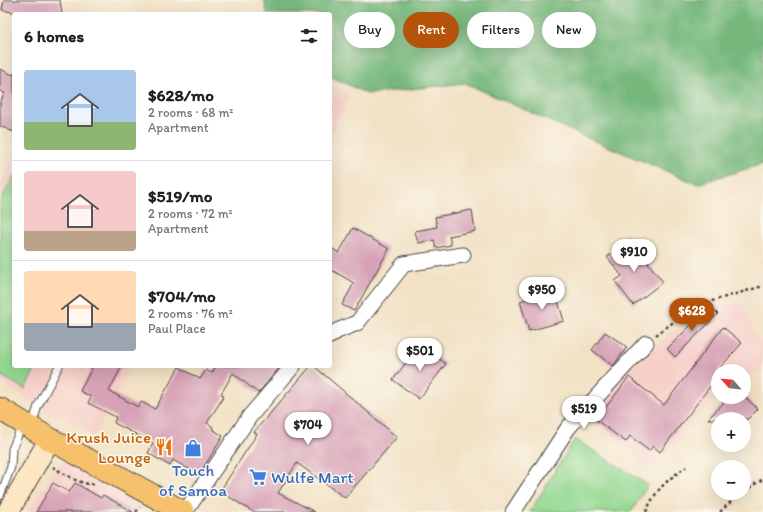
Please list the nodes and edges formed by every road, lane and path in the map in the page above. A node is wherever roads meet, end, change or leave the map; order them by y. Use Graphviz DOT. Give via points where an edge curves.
graph roads {
  1 [pos="463,254"];
  2 [pos="763,286"];
  3 [pos="332,335"];
  4 [pos="646,342"];
  5 [pos="58,368"];
  6 [pos="291,368"];
  7 [pos="0,409"];
  8 [pos="27,425"];
  9 [pos="50,439"];
  10 [pos="686,467"];
  11 [pos="763,479"];
  12 [pos="751,487"];
  13 [pos="0,496"];
  14 [pos="733,500"];
  15 [pos="8,512"];
  16 [pos="184,512"];
  17 [pos="513,512"];
  18 [pos="646,512"];
  19 [pos="720,512"];
  1 -- 3 [label="street" via="404,264 357,323"];
  2 -- 4 [label="path" via="695,306"];
  4 -- 17 [label="street" via="568,428"];
  5 -- 8 [label="lane"];
  6 -- 16 [label="street" via="250,416"];
  7 -- 8 [label="main road"];
  8 -- 9 [label="main road"];
  8 -- 13 [label="lane" via="12,449 11,467"];
  9 -- 15 [label="main road"];
  9 -- 16 [label="main road"];
  10 -- 18 [label="path" via="668,480 652,498"];
  11 -- 12 [label="path"];
  14 -- 19 [label="path"];
}
